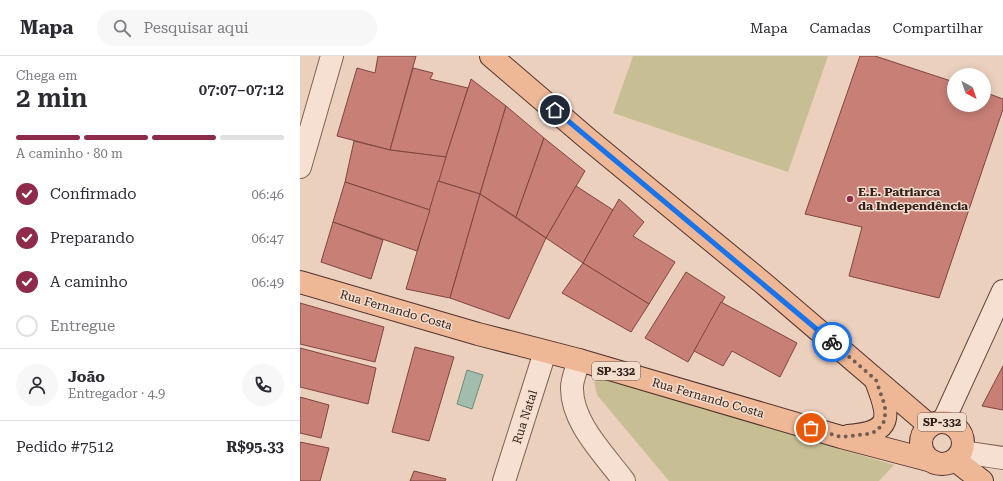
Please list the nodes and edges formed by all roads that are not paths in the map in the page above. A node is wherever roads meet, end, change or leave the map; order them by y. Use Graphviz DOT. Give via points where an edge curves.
graph roads {
  1 [pos="332,56"];
  2 [pos="491,56"];
  3 [pos="300,167"];
  4 [pos="300,282"];
  5 [pos="1003,292"];
  6 [pos="545,352"];
  7 [pos="579,360"];
  8 [pos="876,380"];
  9 [pos="937,424"];
  10 [pos="841,437"];
  11 [pos="958,456"];
  12 [pos="1003,458"];
  13 [pos="932,461"];
  14 [pos="504,481"];
  15 [pos="624,481"];
  16 [pos="982,481"];
  1 -- 3 [label="street"];
  2 -- 8 [label="main road, SP-332"];
  4 -- 6 [label="main road, Rua Fernando Costa / SP-332"];
  5 -- 9 [label="street"];
  6 -- 7 [label="main road, Rua Fernando Costa / SP-332"];
  6 -- 14 [label="street, Rua Natal"];
  7 -- 10 [label="main road, Rua Fernando Costa / SP-332"];
  7 -- 15 [label="street" via="572,386 573,406 582,424"];
  8 -- 9 [label="main road, SP-332"];
  8 -- 10 [label="main road" via="885,406 885,420 877,431"];
  9 -- 11 [label="main road, SP-332" via="951,424 962,435 964,444"];
  9 -- 13 [label="main road, SP-332" via="925,431 922,444 926,457"];
  10 -- 13 [label="main road, Rua Fernando Costa / SP-332"];
  11 -- 12 [label="street"];
  11 -- 13 [label="main road, SP-332" via="943,464"];
  11 -- 16 [label="main road"];
}
